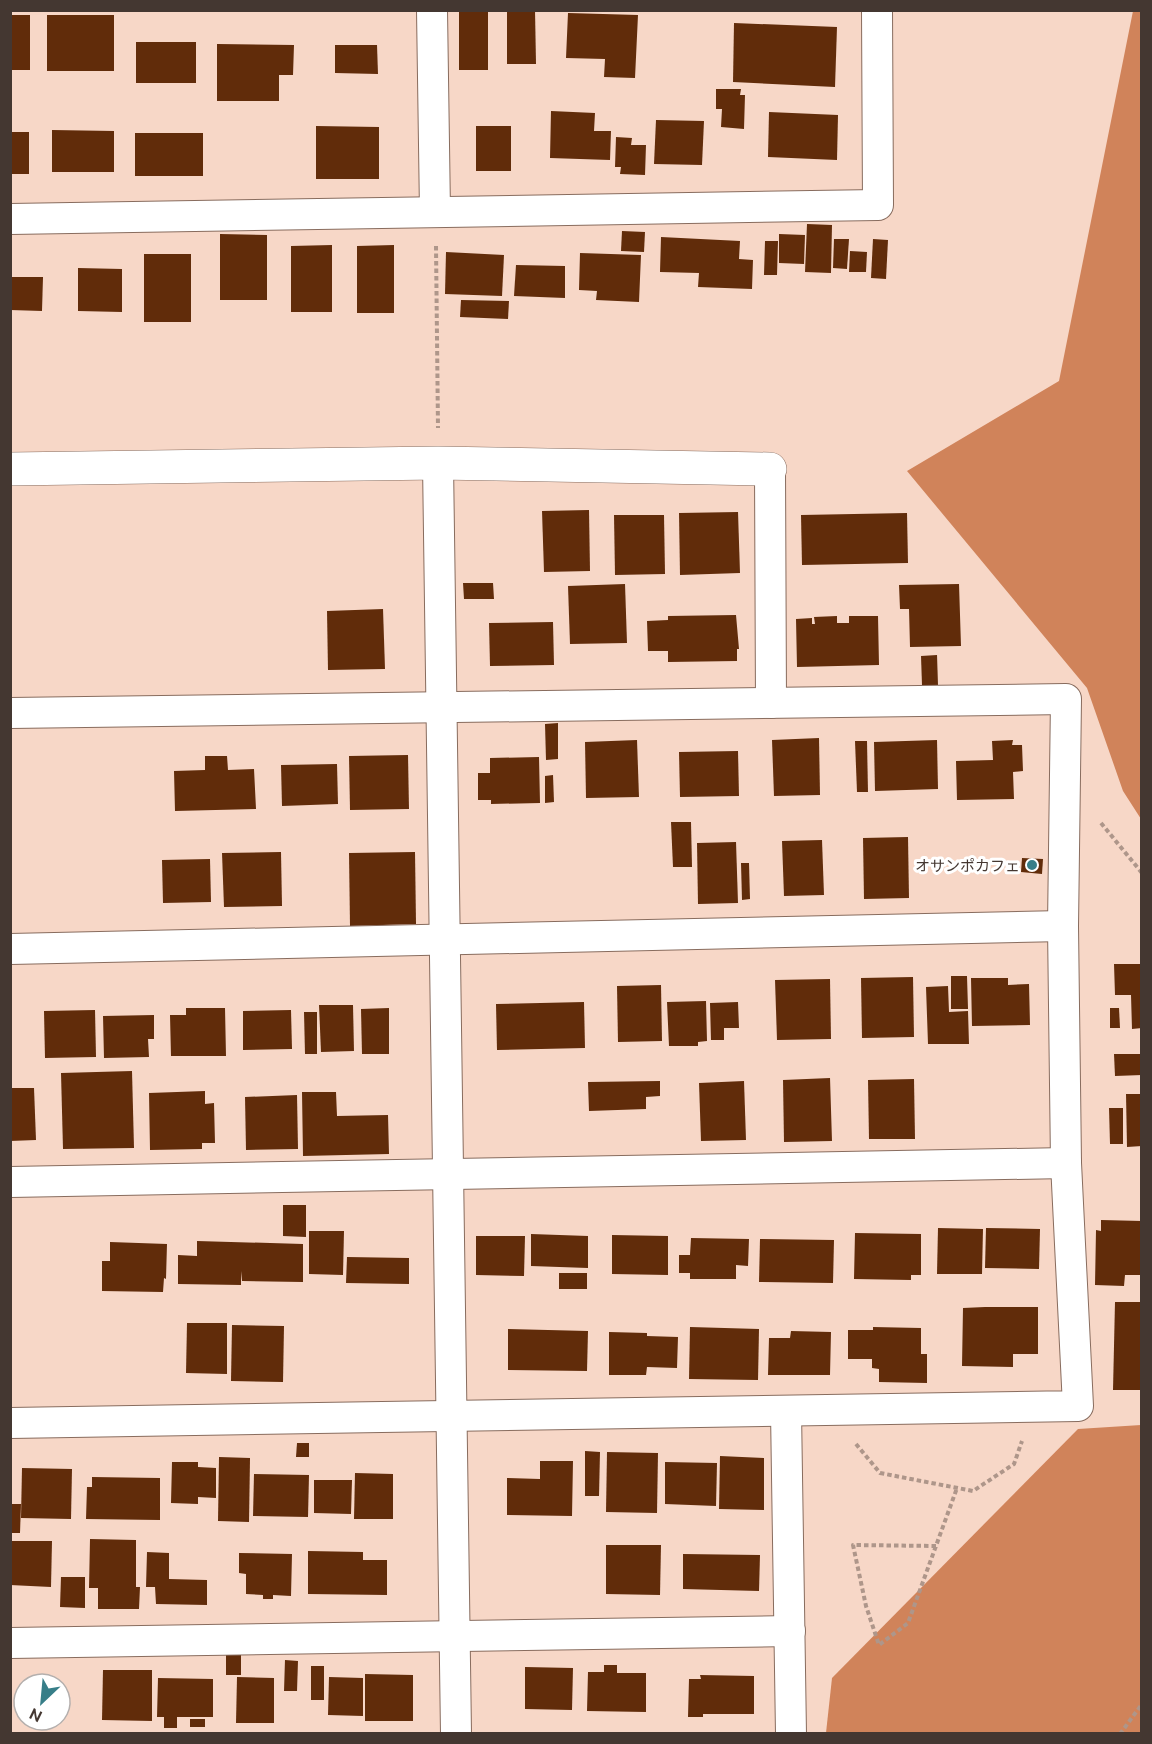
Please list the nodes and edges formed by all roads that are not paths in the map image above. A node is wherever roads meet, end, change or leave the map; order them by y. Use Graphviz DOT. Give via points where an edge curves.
graph roads {
  1 [pos="432,10"];
  2 [pos="877,10"];
  3 [pos="435,212"];
  4 [pos="10,219"];
  5 [pos="438,463"];
  6 [pos="10,469"];
  7 [pos="770,469"];
  8 [pos="771,703"];
  9 [pos="442,707"];
  10 [pos="10,713"];
  11 [pos="1063,926"];
  12 [pos="445,939"];
  13 [pos="10,949"];
  14 [pos="1066,1163"];
  15 [pos="448,1174"];
  16 [pos="10,1182"];
  17 [pos="786,1411"];
  18 [pos="451,1416"];
  19 [pos="10,1423"];
  20 [pos="790,1631"];
  21 [pos="455,1636"];
  22 [pos="10,1643"];
  23 [pos="456,1734"];
  24 [pos="791,1734"];
  1 -- 3 [label="street"];
  2 -- 3 [label="street" via="879,205"];
  3 -- 4 [label="street"];
  5 -- 6 [label="street"];
  5 -- 7 [label="street"];
  5 -- 9 [label="street"];
  7 -- 8 [label="street"];
  8 -- 9 [label="street"];
  8 -- 11 [label="street" via="1066,699"];
  9 -- 10 [label="street"];
  9 -- 12 [label="street"];
  11 -- 12 [label="street"];
  11 -- 14 [label="street"];
  12 -- 13 [label="street"];
  12 -- 15 [label="street"];
  14 -- 15 [label="street"];
  14 -- 17 [label="street" via="1078,1406"];
  15 -- 16 [label="street"];
  15 -- 18 [label="street"];
  17 -- 18 [label="street"];
  17 -- 20 [label="street"];
  18 -- 19 [label="street"];
  18 -- 21 [label="street"];
  20 -- 21 [label="street"];
  20 -- 24 [label="street"];
  21 -- 22 [label="street"];
  21 -- 23 [label="street"];
}
